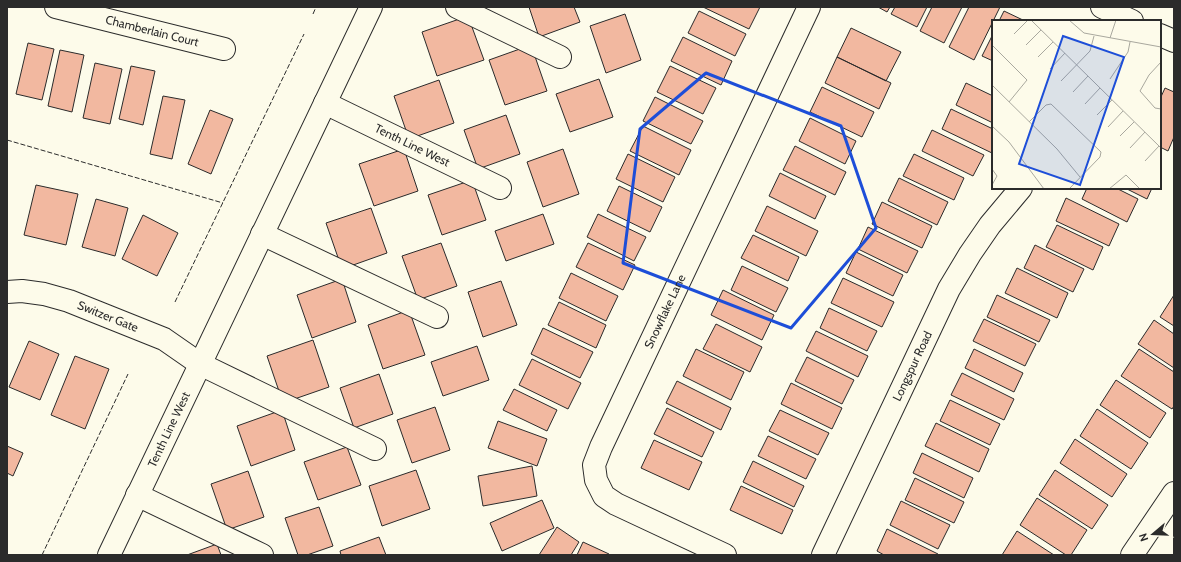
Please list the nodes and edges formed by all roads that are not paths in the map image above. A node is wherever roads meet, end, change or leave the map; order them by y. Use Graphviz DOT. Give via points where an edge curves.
graph roads {
  1 [pos="56,7"];
  2 [pos="371,7"];
  3 [pos="457,7"];
  4 [pos="809,7"];
  5 [pos="1161,35"];
  6 [pos="1174,41"];
  7 [pos="224,49"];
  8 [pos="560,57"];
  9 [pos="325,103"];
  10 [pos="500,188"];
  11 [pos="1020,189"];
  12 [pos="262,234"];
  13 [pos="7,292"];
  14 [pos="437,317"];
  15 [pos="200,364"];
  16 [pos="375,450"];
  17 [pos="1174,493"];
  18 [pos="137,496"];
  19 [pos="109,555"];
  20 [pos="262,555"];
  21 [pos="725,555"];
  22 [pos="823,555"];
  23 [pos="1132,555"];
  1 -- 7 [label="street, Chamberlain Court"];
  2 -- 9 [label="street, Tenth Line West"];
  3 -- 8 [label="street"];
  4 -- 21 [label="street, Snowflake Lane" via="594,465 596,480 604,496"];
  5 -- 6 [label="street"];
  9 -- 10 [label="street, Tenth Line West"];
  9 -- 12 [label="street, Tenth Line West"];
  11 -- 22 [label="street, Longspur Road" via="986,231 949,289"];
  12 -- 14 [label="street"];
  12 -- 15 [label="street, Tenth Line West"];
  13 -- 15 [label="street, Switzer Gate" via="44,294 68,301 164,339"];
  15 -- 16 [label="street"];
  15 -- 18 [label="street, Tenth Line West"];
  17 -- 23 [label="street"];
  18 -- 19 [label="street, Tenth Line West"];
  18 -- 20 [label="street"];
}
